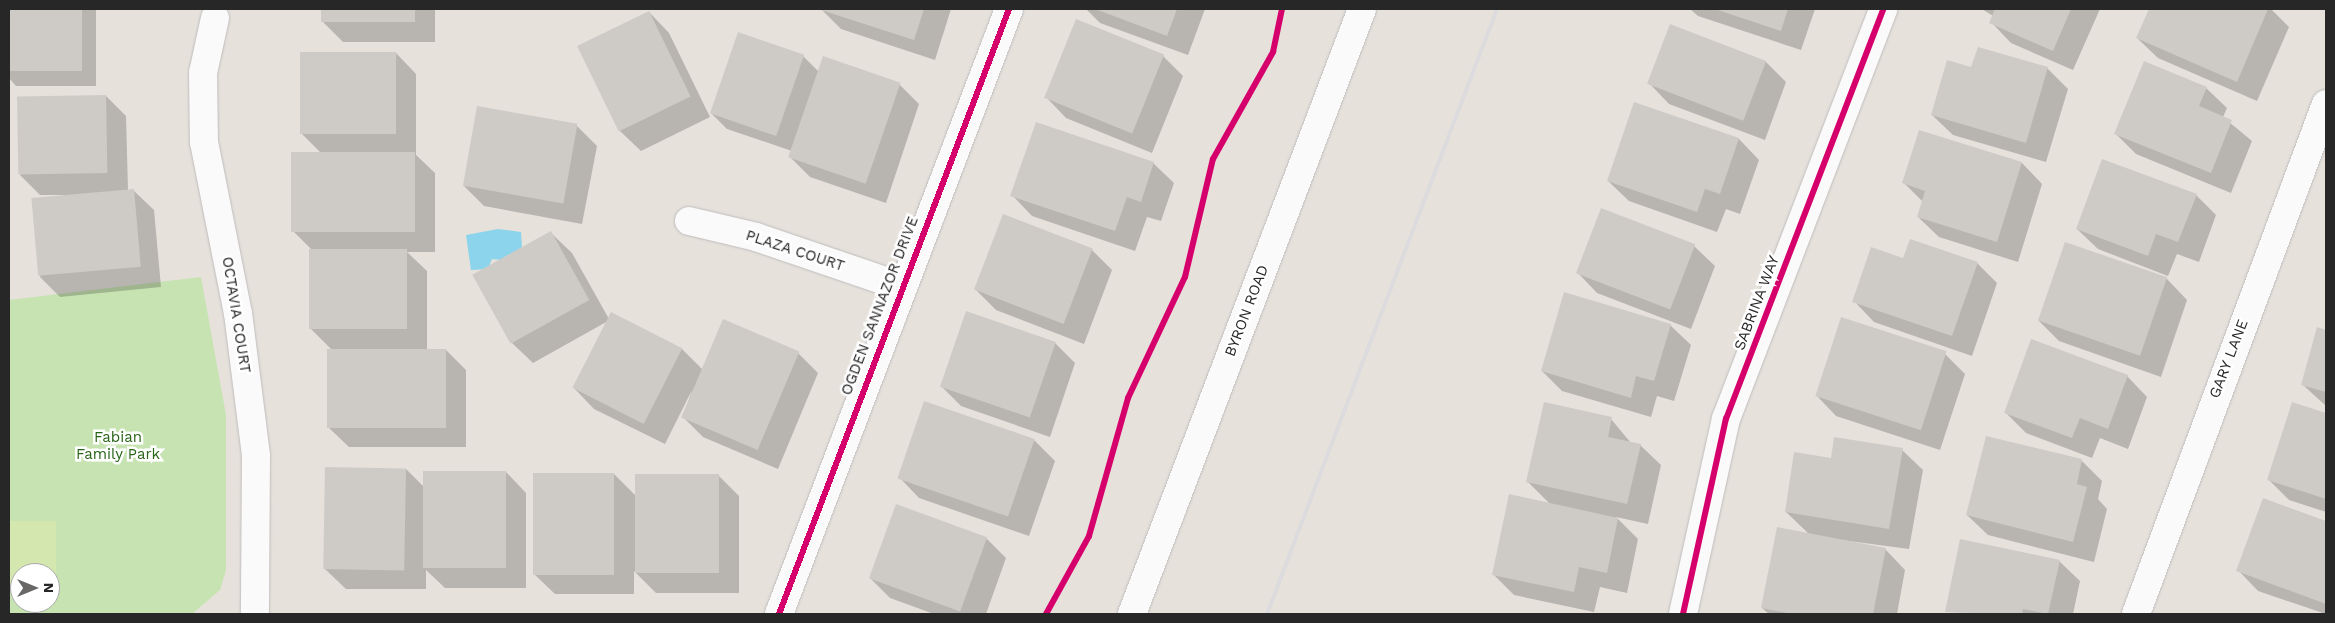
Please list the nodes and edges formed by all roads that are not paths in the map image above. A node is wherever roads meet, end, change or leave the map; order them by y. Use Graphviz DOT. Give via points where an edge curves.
graph roads {
  1 [pos="1009,9"];
  2 [pos="1362,9"];
  3 [pos="1883,9"];
  4 [pos="215,18"];
  5 [pos="2326,104"];
  6 [pos="689,220"];
  7 [pos="900,286"];
  8 [pos="255,614"];
  9 [pos="779,614"];
  10 [pos="1132,614"];
  11 [pos="1683,614"];
  12 [pos="2136,614"];
  1 -- 7 [label="street, OGDEN SANNAZOR DRIVE"];
  2 -- 10 [label="street, BYRON ROAD"];
  3 -- 11 [label="street, SABRINA WAY" via="1726,419"];
  4 -- 8 [label="street, OCTAVIA COURT" via="203,73 204,142 238,313 256,456"];
  5 -- 12 [label="street, GARY LANE"];
  6 -- 7 [label="street, PLAZA COURT" via="756,237"];
  7 -- 9 [label="street, OGDEN SANNAZOR DRIVE"];
}
